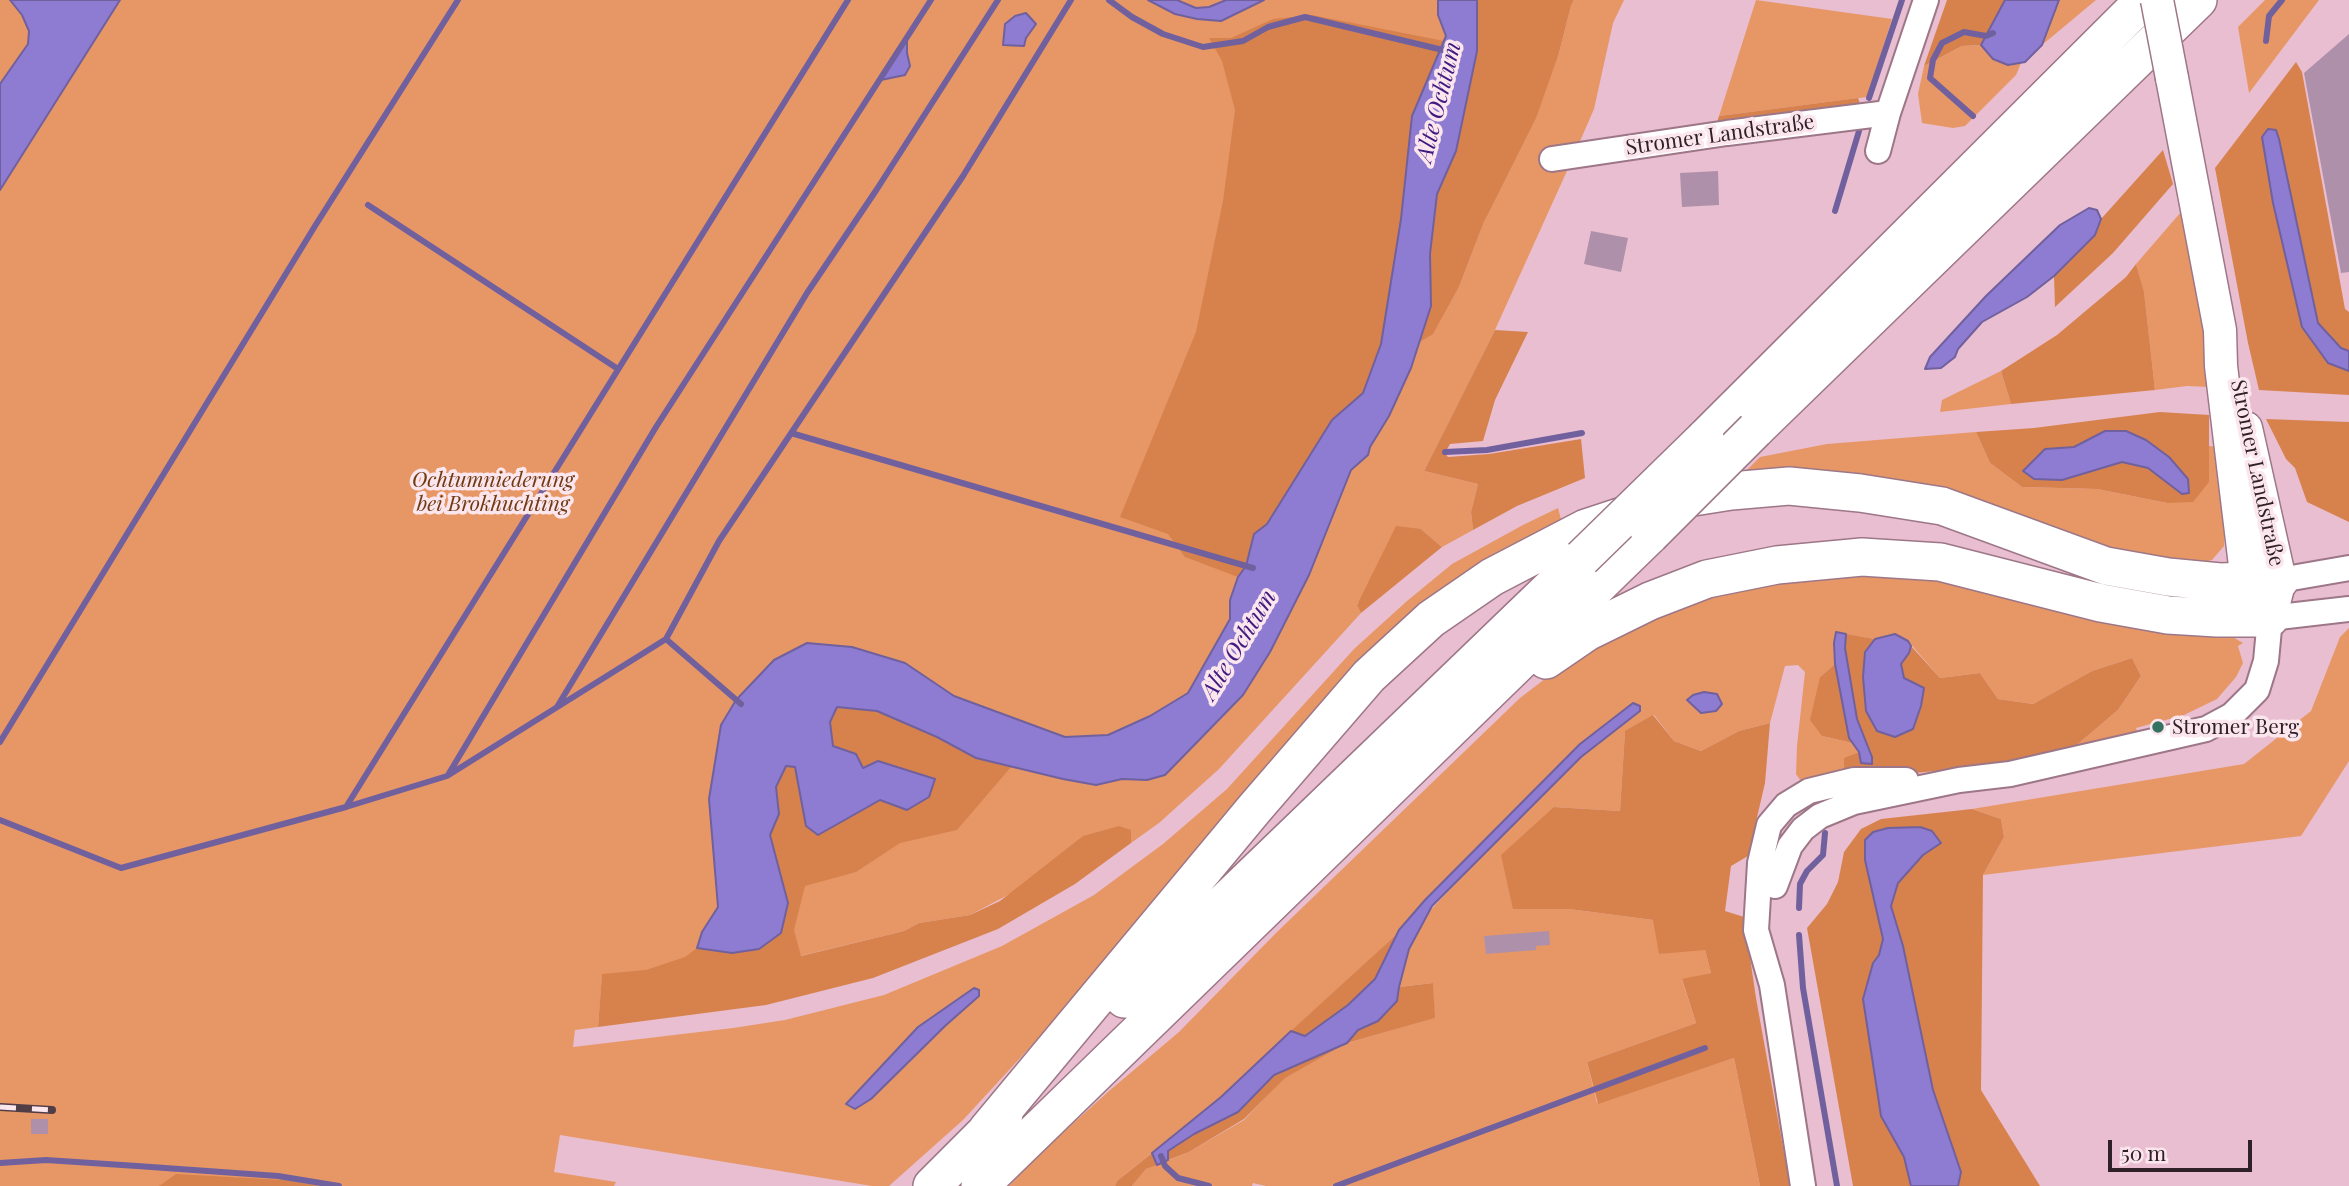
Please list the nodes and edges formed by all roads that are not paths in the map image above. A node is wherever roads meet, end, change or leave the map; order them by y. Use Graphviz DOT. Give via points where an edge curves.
graph roads {
  1 [pos="1926,0"];
  2 [pos="2144,0"];
  3 [pos="2157,0"];
  4 [pos="2198,0"];
  5 [pos="1888,113"];
  6 [pos="1878,150"];
  7 [pos="1552,159"];
  8 [pos="2349,568"];
  9 [pos="2263,581"];
  10 [pos="2349,609"];
  11 [pos="2270,618"];
  12 [pos="1437,744"];
  13 [pos="1959,780"];
  14 [pos="1786,805"];
  15 [pos="1775,886"];
  16 [pos="1772,985"];
  17 [pos="987,1130"];
  18 [pos="965,1177"];
  19 [pos="1803,1186"];
  1 -- 5 [label="street"];
  2 -- 17 [label="highway, bridge" via="1705,438"];
  3 -- 9 [label="main road, Stromer Landstraße, bridge" via="2200,216"];
  4 -- 12 [label="highway, bridge"];
  5 -- 6 [label="street"];
  5 -- 7 [label="street, Stromer Landstraße"];
  8 -- 9 [label="street"];
  9 -- 11 [label="main road, Stromer Landstraße"];
  9 -- 17 [label="highway" via="2220,582 2106,566 1942,506 1789,486 1668,501 1586,528 1482,584 1431,619 1369,676"];
  10 -- 11 [label="street"];
  11 -- 12 [label="highway" via="2160,613 2101,603 1940,562 1862,557 1777,565 1707,579 1587,632"];
  11 -- 13 [label="street, Stromer Landstraße" via="2266,661 2257,690 2232,715 2206,729 2010,774"];
  12 -- 18 [label="highway"];
  13 -- 14 [label="street, Stromer Landstraße" via="1854,780 1809,791"];
  13 -- 15 [label="street, Stromer Landstraße" via="1854,802 1820,816 1790,846"];
  14 -- 15 [label="street, Stromer Landstraße"];
  14 -- 16 [label="street, Stromer Landstraße" via="1769,825 1760,863 1756,930"];
  15 -- 16 [label="street, Stromer Landstraße"];
  16 -- 19 [label="street, Stromer Landstraße"];
  17 -- 18 [label="highway"];
}
